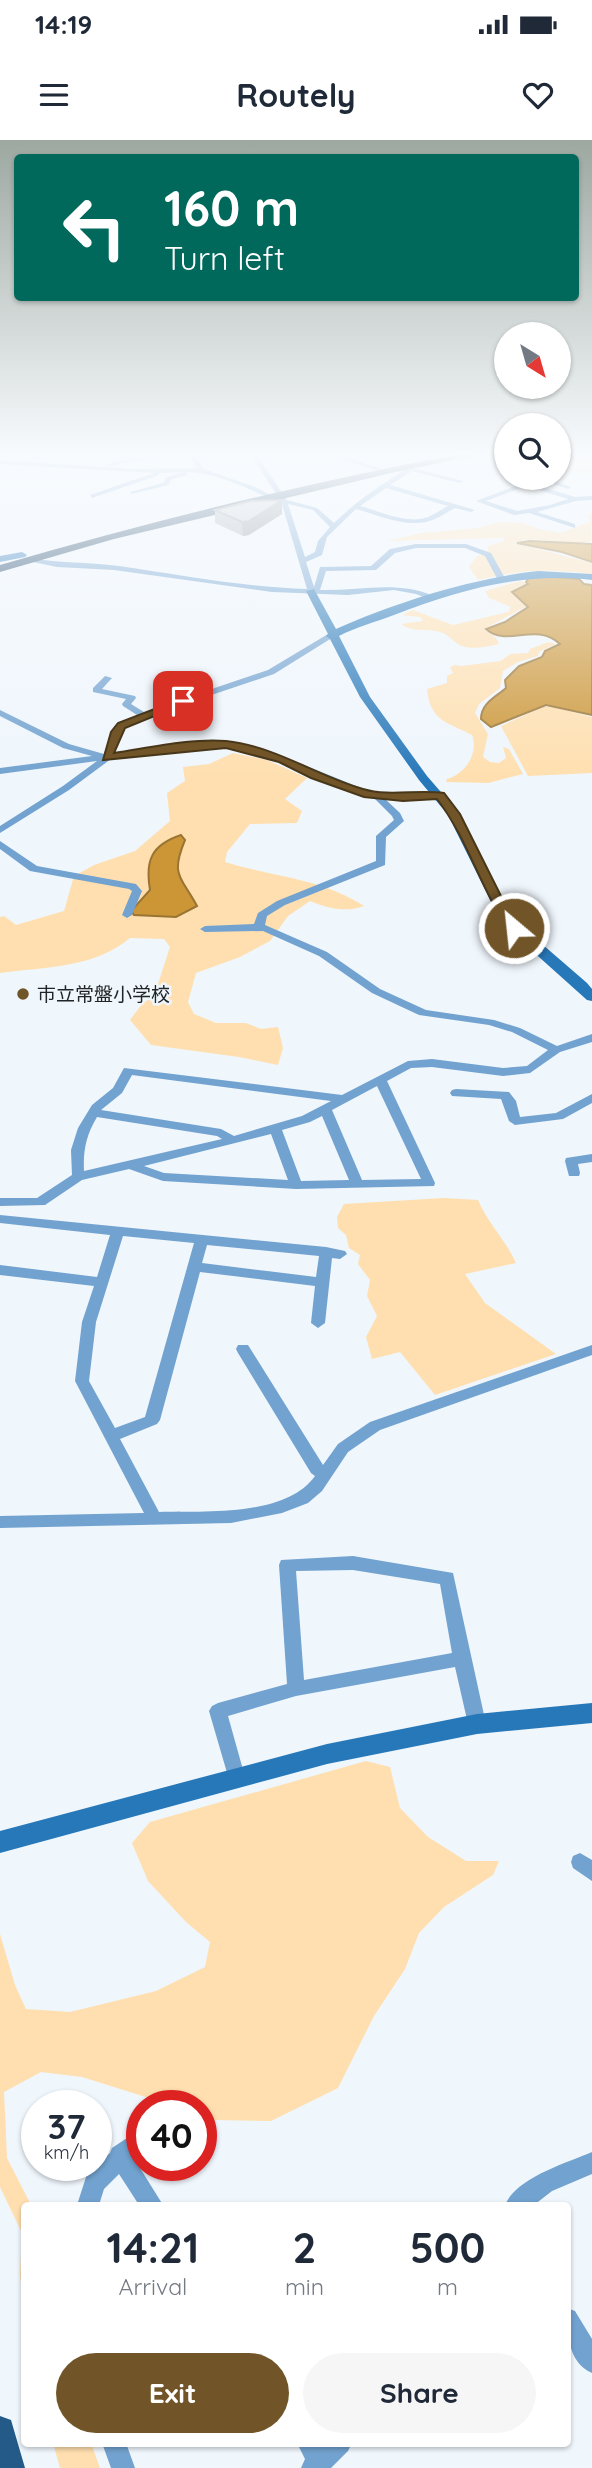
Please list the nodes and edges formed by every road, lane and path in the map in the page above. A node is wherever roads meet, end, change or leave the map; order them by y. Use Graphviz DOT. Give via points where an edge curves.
graph roads {
  1 [pos="46,563"];
  2 [pos="303,563"];
  3 [pos="379,563"];
  4 [pos="492,563"];
  5 [pos="592,577"];
  6 [pos="502,580"];
  7 [pos="314,591"];
  8 [pos="431,598"];
  9 [pos="331,636"];
  10 [pos="108,678"];
  11 [pos="0,713"];
  12 [pos="143,715"];
  13 [pos="107,758"];
  14 [pos="0,771"];
  15 [pos="377,796"];
  16 [pos="440,796"];
  17 [pos="0,830"];
  18 [pos="0,844"];
  19 [pos="127,915"];
  20 [pos="259,927"];
  21 [pos="205,929"];
  22 [pos="592,996"];
  23 [pos="592,1038"];
  24 [pos="555,1050"];
  25 [pos="380,1080"];
  26 [pos="456,1093"];
  27 [pos="345,1098"];
  28 [pos="592,1098"];
  29 [pos="326,1111"];
  30 [pos="93,1113"];
  31 [pos="275,1128"];
  32 [pos="232,1140"];
  33 [pos="592,1158"];
  34 [pos="130,1165"];
  35 [pos="574,1173"];
  36 [pos="78,1177"];
  37 [pos="356,1182"];
  38 [pos="296,1185"];
  39 [pos="0,1202"];
  40 [pos="0,1219"];
  41 [pos="118,1232"];
  42 [pos="202,1240"];
  43 [pos="194,1267"];
  44 [pos="0,1270"];
  45 [pos="100,1282"];
  46 [pos="323,1282"];
  47 [pos="318,1323"];
  48 [pos="243,1349"];
  49 [pos="592,1350"];
  50 [pos="111,1436"];
  51 [pos="326,1474"];
  52 [pos="155,1519"];
  53 [pos="0,1522"];
  54 [pos="462,1659"];
  55 [pos="296,1689"];
  56 [pos="592,1713"];
  57 [pos="477,1724"];
  58 [pos="236,1777"];
  59 [pos="0,1842"];
  60 [pos="126,2151"];
  61 [pos="120,2156"];
  62 [pos="592,2163"];
  63 [pos="89,2202"];
  64 [pos="150,2202"];
  65 [pos="520,2202"];
  66 [pos="571,2326"];
  67 [pos="592,2361"];
  68 [pos="0,2431"];
  69 [pos="115,2447"];
  70 [pos="333,2447"];
  71 [pos="315,2457"];
  72 [pos="10,2468"];
  73 [pos="123,2468"];
  1 -- 7 [label="street" via="248,588"];
  2 -- 7 [label="street"];
  3 -- 7 [label="street" via="373,568 323,569"];
  4 -- 6 [label="street"];
  5 -- 6 [label="street" via="551,572"];
  6 -- 8 [label="street"];
  7 -- 8 [label="street" via="411,590"];
  7 -- 9 [label="street"];
  8 -- 9 [label="street"];
  9 -- 12 [label="street" via="271,672"];
  9 -- 16 [label="street" via="365,697"];
  10 -- 12 [label="street" via="96,690 132,698 127,704"];
  11 -- 13 [label="street" via="66,746"];
  12 -- 13 [label="street" via="121,726"];
  13 -- 14 [label="street"];
  13 -- 15 [label="street" via="226,744"];
  13 -- 17 [label="street"];
  15 -- 16 [label="street"];
  15 -- 20 [label="street" via="391,807 398,821 381,836 381,863 281,903 262,915"];
  16 -- 22 [label="street" via="463,830 507,921"];
  18 -- 19 [label="street" via="34,869 132,886 137,891"];
  20 -- 21 [label="street"];
  20 -- 24 [label="street" via="323,954 376,991 423,1013 490,1022"];
  23 -- 24 [label="street"];
  24 -- 25 [label="street" via="530,1069 503,1072 421,1064 408,1065"];
  25 -- 27 [label="street"];
  25 -- 37 [label="street" via="429,1183"];
  26 -- 28 [label="street" via="505,1095 515,1121 559,1116"];
  27 -- 29 [label="street"];
  27 -- 30 [label="street" via="128,1072 118,1090"];
  29 -- 31 [label="street"];
  29 -- 37 [label="street"];
  30 -- 32 [label="street" via="221,1133"];
  30 -- 36 [label="street" via="77,1150"];
  31 -- 32 [label="street"];
  31 -- 38 [label="street"];
  32 -- 34 [label="street"];
  33 -- 35 [label="street" via="571,1161"];
  34 -- 36 [label="street"];
  34 -- 38 [label="street" via="163,1177"];
  36 -- 39 [label="street" via="40,1202"];
  37 -- 38 [label="street"];
  40 -- 41 [label="street"];
  41 -- 42 [label="street"];
  41 -- 45 [label="street"];
  42 -- 43 [label="street"];
  42 -- 46 [label="street" via="333,1253"];
  43 -- 46 [label="street"];
  43 -- 50 [label="street" via="152,1420"];
  44 -- 45 [label="street"];
  45 -- 50 [label="street" via="89,1322 82,1381"];
  46 -- 47 [label="street"];
  48 -- 51 [label="street" via="316,1469"];
  49 -- 51 [label="street" via="375,1426 343,1448"];
  50 -- 52 [label="street"];
  51 -- 52 [label="street" via="302,1499 282,1507 241,1516"];
  52 -- 53 [label="street"];
  54 -- 55 [label="street"];
  54 -- 55 [label="street" via="447,1578 353,1563 287,1565"];
  54 -- 57 [label="street"];
  55 -- 58 [label="street" via="218,1712"];
  56 -- 57 [label="street"];
  57 -- 58 [label="street"];
  58 -- 59 [label="street"];
  60 -- 61 [label="street"];
  61 -- 63 [label="street" via="95,2182"];
  61 -- 64 [label="street"];
  62 -- 65 [label="street" via="544,2183"];
  66 -- 67 [label="street"];
  68 -- 72 [label="main road"];
  69 -- 73 [label="street"];
  70 -- 71 [label="street"];
}
